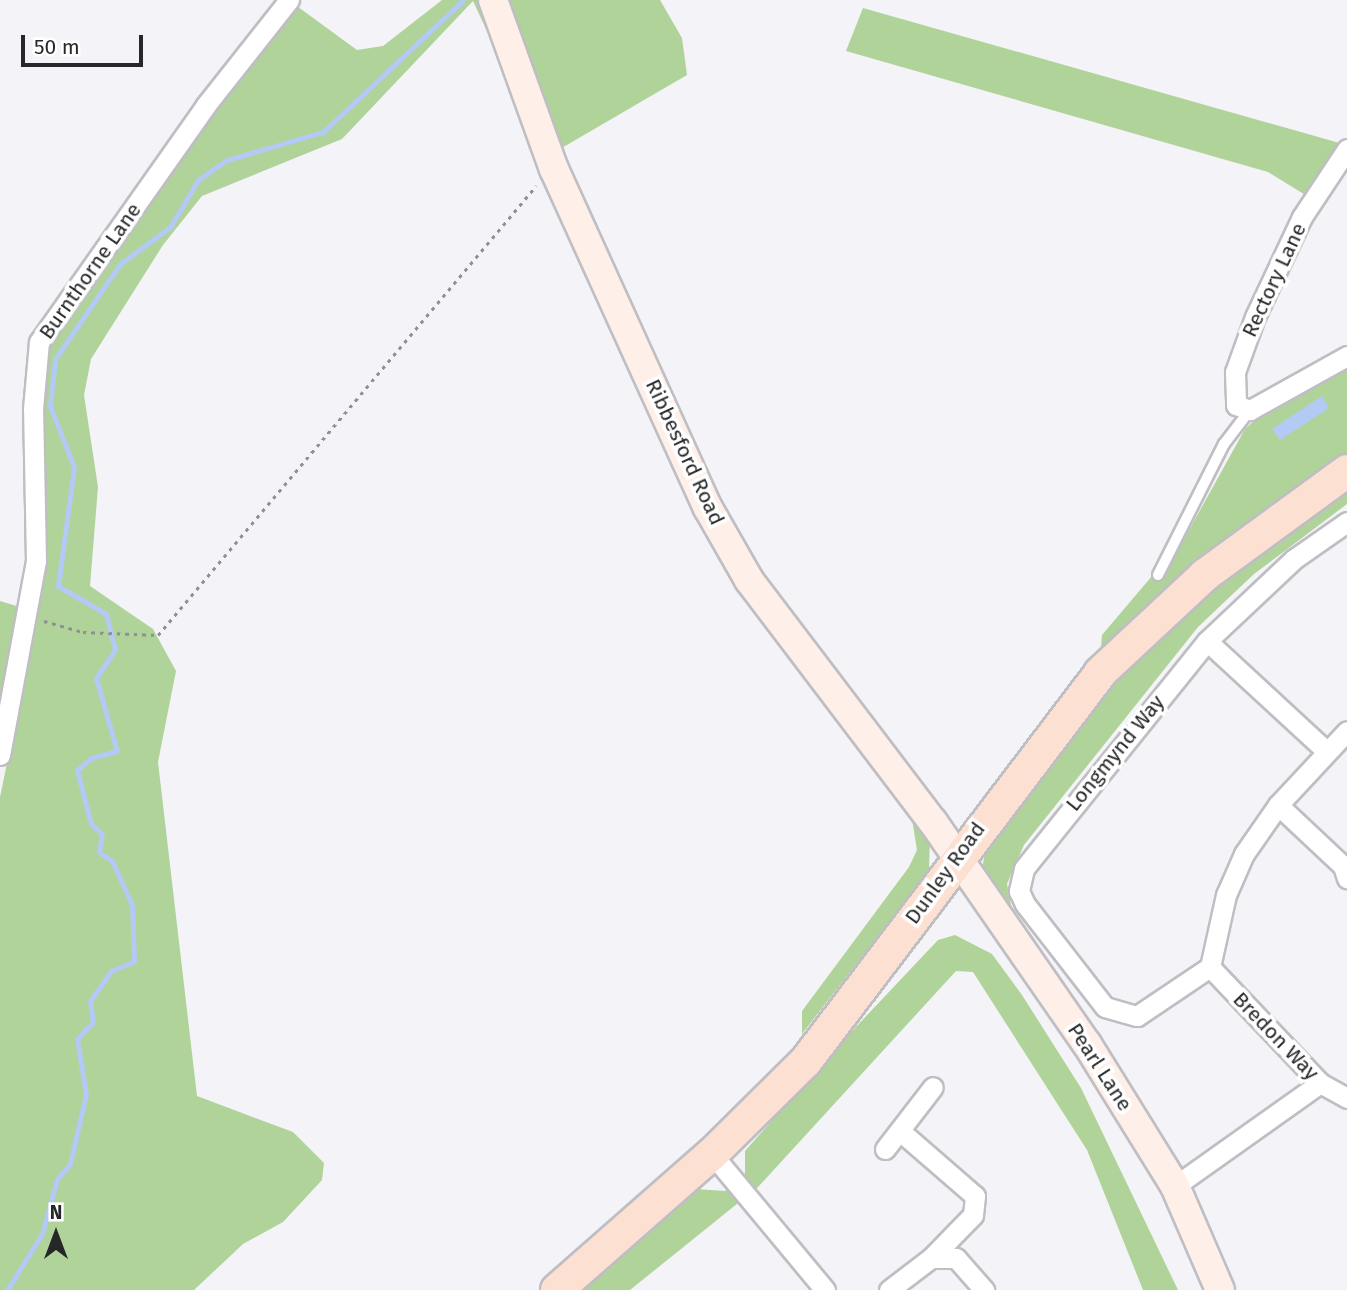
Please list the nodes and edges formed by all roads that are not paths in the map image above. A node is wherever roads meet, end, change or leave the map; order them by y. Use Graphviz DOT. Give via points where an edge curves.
graph roads {
  1 [pos="289,0"];
  2 [pos="493,0"];
  3 [pos="1347,149"];
  4 [pos="1347,356"];
  5 [pos="1250,410"];
  6 [pos="1347,471"];
  7 [pos="1347,522"];
  8 [pos="1158,575"];
  9 [pos="1207,640"];
  10 [pos="1347,731"];
  11 [pos="1326,751"];
  12 [pos="0,755"];
  13 [pos="1278,805"];
  14 [pos="956,859"];
  15 [pos="1346,885"];
  16 [pos="1210,967"];
  17 [pos="1320,1083"];
  18 [pos="933,1087"];
  19 [pos="1347,1098"];
  20 [pos="900,1130"];
  21 [pos="886,1149"];
  22 [pos="712,1154"];
  23 [pos="1175,1186"];
  24 [pos="932,1258"];
  25 [pos="557,1290"];
  26 [pos="825,1290"];
  27 [pos="889,1290"];
  28 [pos="984,1290"];
  29 [pos="1220,1290"];
  1 -- 12 [label="street, Burnthorne Lane" via="206,105 39,342 31,609"];
  2 -- 14 [label="main road, Ribbesford Road" via="554,169 708,508 749,580"];
  3 -- 5 [label="street, Rectory Lane" via="1302,217 1240,353 1234,400"];
  4 -- 5 [label="street"];
  5 -- 8 [label="lane" via="1224,444"];
  6 -- 14 [label="main road, Dunley Road" via="1283,513 1141,632 1056,724"];
  7 -- 9 [label="street, Longmynd Way" via="1284,567"];
  9 -- 11 [label="street"];
  9 -- 16 [label="street, Longmynd Way" via="1030,858 1020,881 1025,904 1093,993 1116,1014 1137,1016"];
  10 -- 11 [label="street"];
  11 -- 13 [label="street"];
  13 -- 15 [label="street" via="1343,866"];
  13 -- 16 [label="street" via="1244,853 1226,895"];
  14 -- 22 [label="main road, Dunley Road" via="806,1061"];
  14 -- 23 [label="main road, Pearl Lane" via="1087,1044"];
  16 -- 17 [label="street, Bredon Way"];
  17 -- 19 [label="street, Bredon Way"];
  17 -- 23 [label="street"];
  18 -- 20 [label="street"];
  20 -- 21 [label="street"];
  20 -- 24 [label="street" via="975,1196 973,1214"];
  22 -- 25 [label="main road, Dunley Road"];
  22 -- 26 [label="street"];
  23 -- 29 [label="main road, Pearl Lane"];
  24 -- 27 [label="street"];
  24 -- 28 [label="street" via="956,1258"];
}
